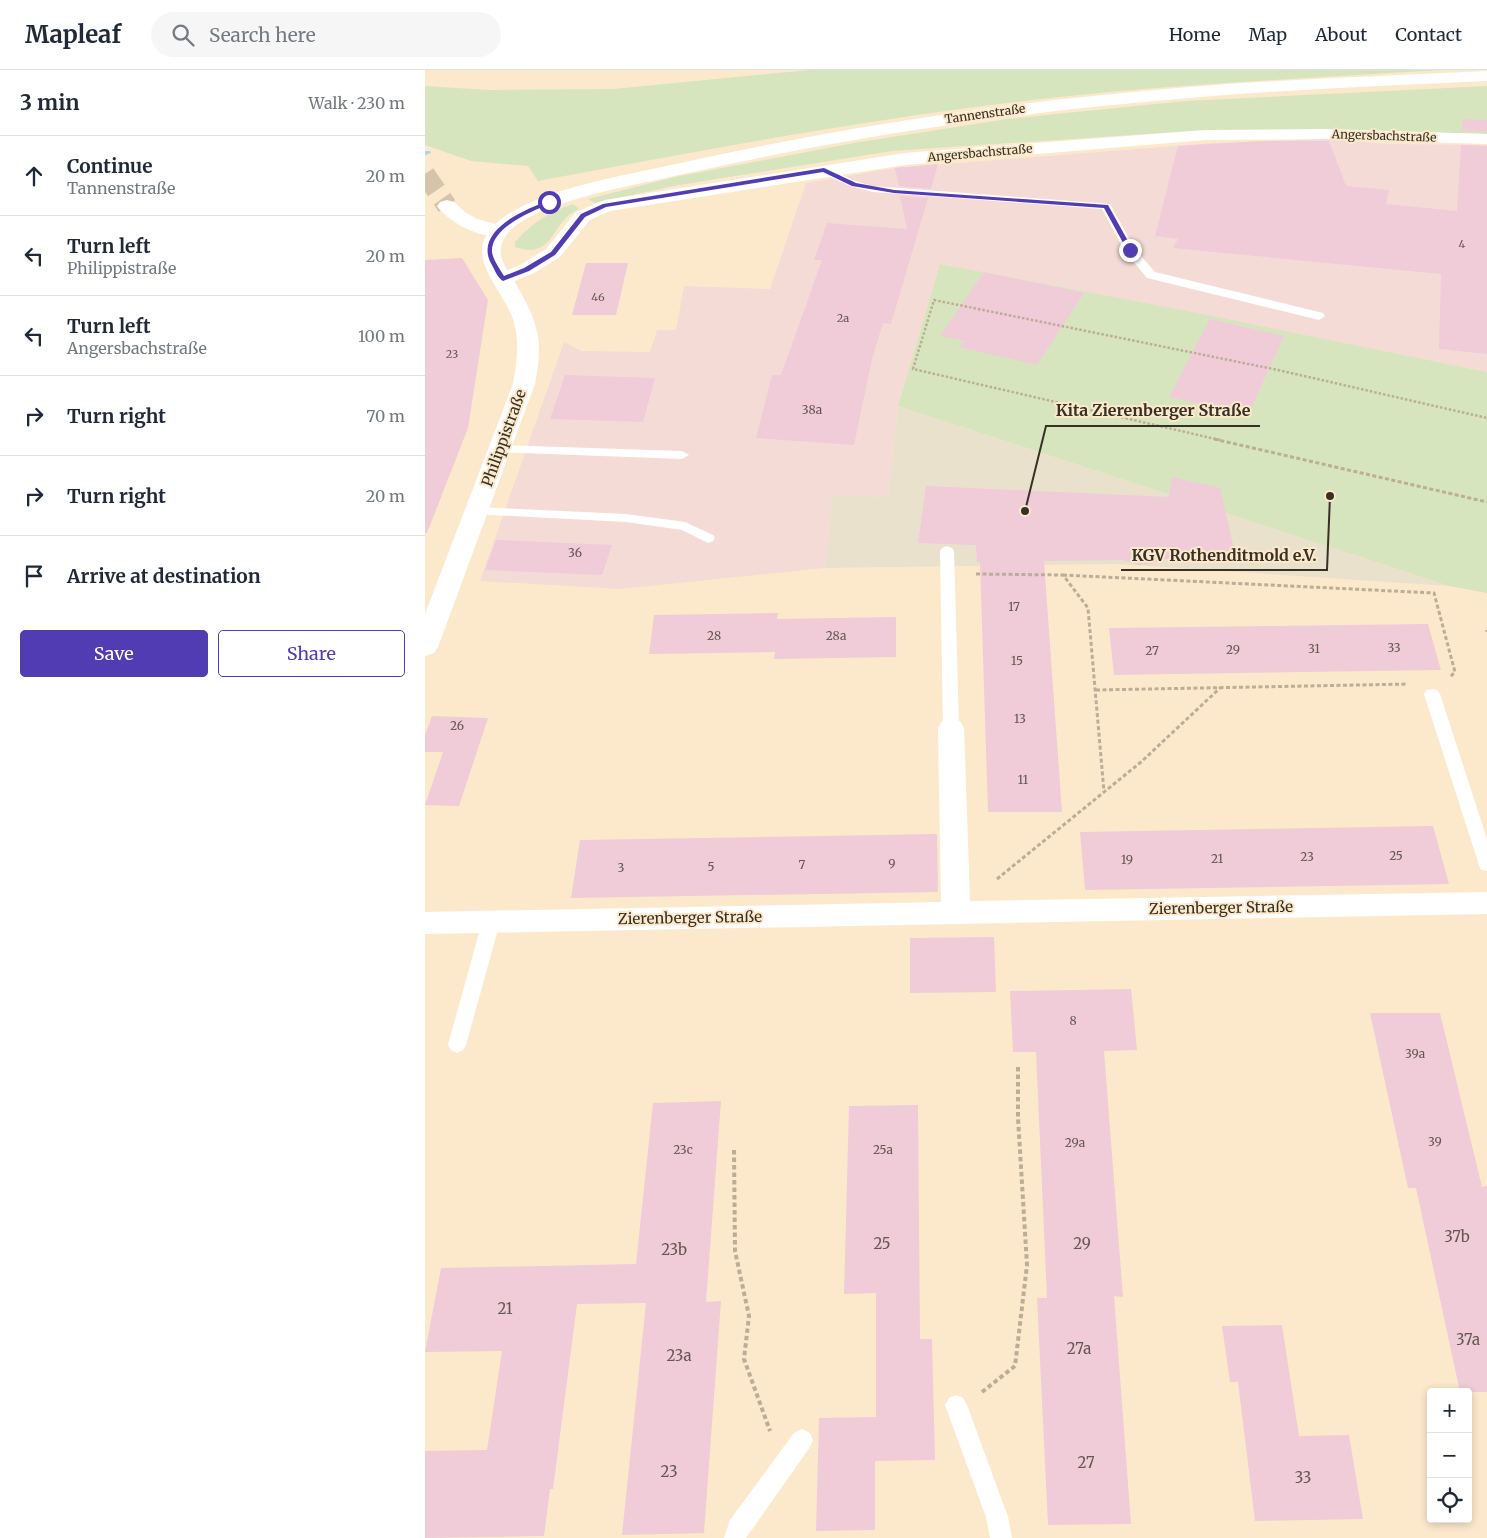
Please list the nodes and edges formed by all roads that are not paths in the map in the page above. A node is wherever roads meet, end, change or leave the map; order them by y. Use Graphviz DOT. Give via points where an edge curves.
graph roads {
  1 [pos="1487,76"];
  2 [pos="1487,139"];
  3 [pos="824,170"];
  4 [pos="447,206"];
  5 [pos="499,231"];
  6 [pos="503,279"];
  7 [pos="1319,316"];
  8 [pos="501,449"];
  9 [pos="682,454"];
  10 [pos="477,511"];
  11 [pos="708,538"];
  12 [pos="947,551"];
  13 [pos="425,647"];
  14 [pos="1432,694"];
  15 [pos="951,728"];
  16 [pos="1487,865"];
  17 [pos="1487,903"];
  18 [pos="956,913"];
  19 [pos="491,922"];
  20 [pos="425,923"];
  21 [pos="457,1046"];
  22 [pos="957,1408"];
  23 [pos="802,1440"];
  24 [pos="735,1538"];
  25 [pos="1001,1538"];
  1 -- 5 [label="street, Tannenstraße" via="1151,95 849,134 584,191 530,209"];
  2 -- 3 [label="street, Angersbachstraße" via="1326,134 1206,135 905,158"];
  3 -- 6 [label="street, Angersbachstraße" via="605,206 583,216 553,253 527,270"];
  3 -- 7 [label="lane" via="854,184 880,190 1106,206 1130,250 1151,275"];
  4 -- 5 [label="street" via="465,223"];
  5 -- 6 [label="street, Philippistraße" via="491,241 489,251"];
  6 -- 8 [label="street, Philippistraße" via="523,314 529,342 524,384"];
  8 -- 9 [label="lane"];
  8 -- 10 [label="street, Philippistraße"];
  10 -- 11 [label="lane" via="626,518 685,526"];
  10 -- 13 [label="street, Philippistraße"];
  12 -- 15 [label="lane"];
  14 -- 16 [label="lane"];
  15 -- 18 [label="street"];
  17 -- 18 [label="street, Zierenberger Straße"];
  18 -- 19 [label="street, Zierenberger Straße"];
  19 -- 20 [label="street, Zierenberger Straße"];
  19 -- 21 [label="lane"];
  22 -- 25 [label="lane" via="997,1517"];
  23 -- 24 [label="lane" via="738,1528"];
}
